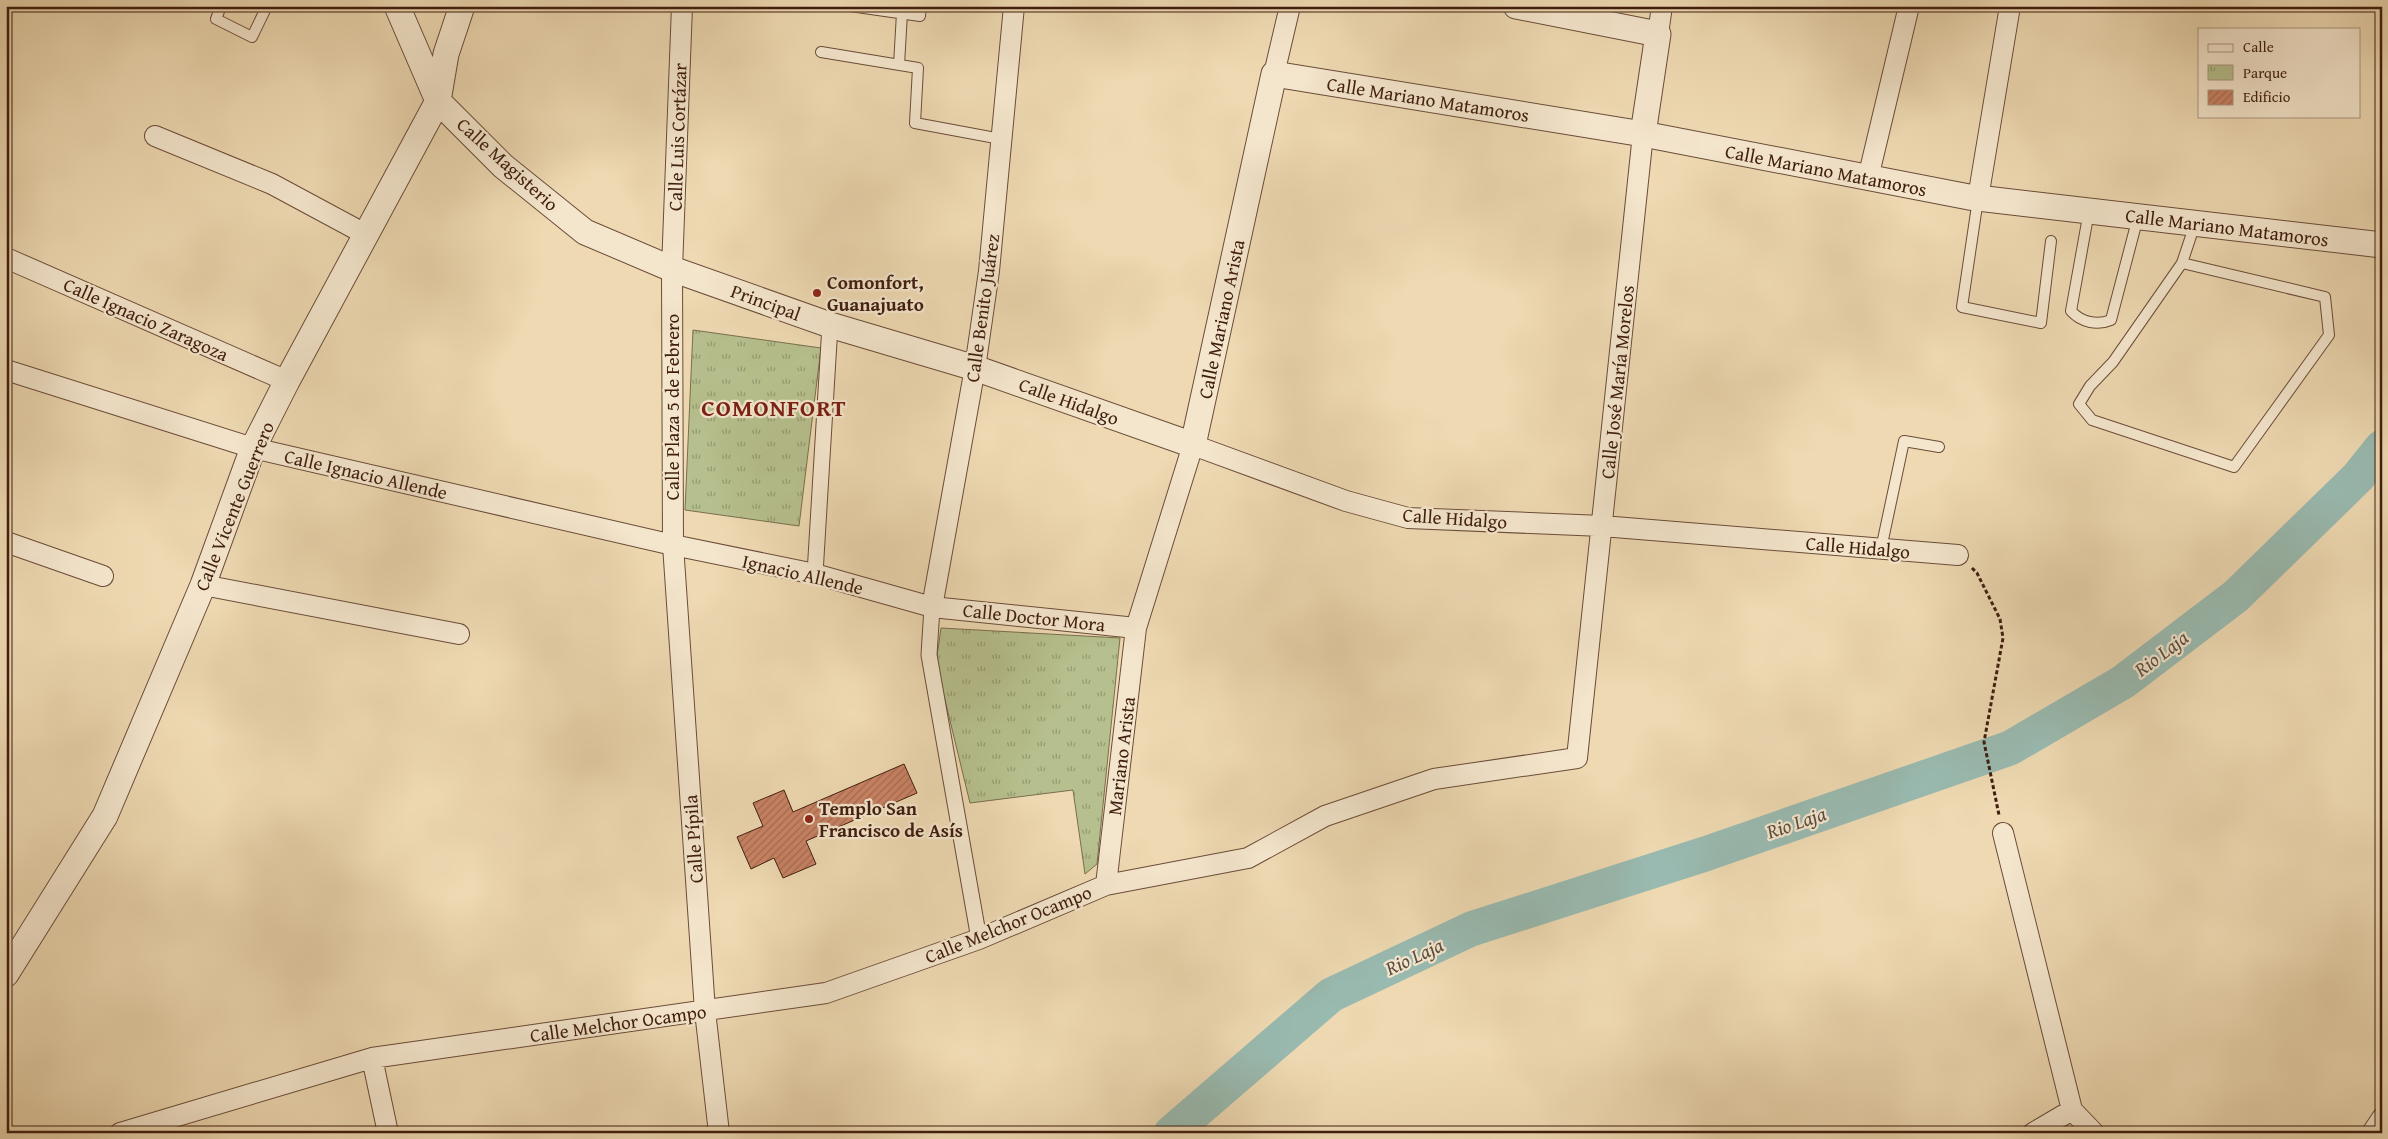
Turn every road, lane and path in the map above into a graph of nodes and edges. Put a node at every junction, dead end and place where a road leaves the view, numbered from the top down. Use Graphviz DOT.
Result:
graph roads {
  1 [pos="221,6"];
  2 [pos="267,6"];
  3 [pos="397,6"];
  4 [pos="462,6"];
  5 [pos="682,6"];
  6 [pos="850,6"];
  7 [pos="921,6"];
  8 [pos="1014,6"];
  9 [pos="1290,6"];
  10 [pos="1516,6"];
  11 [pos="1662,6"];
  12 [pos="1909,6"];
  13 [pos="2010,6"];
  14 [pos="902,13"];
  15 [pos="1658,34"];
  16 [pos="821,52"];
  17 [pos="899,65"];
  18 [pos="1274,74"];
  19 [pos="438,101"];
  20 [pos="1643,134"];
  21 [pos="155,136"];
  22 [pos="1002,139"];
  23 [pos="1868,178"];
  24 [pos="1978,198"];
  25 [pos="2088,211"];
  26 [pos="2138,217"];
  27 [pos="2196,223"];
  28 [pos="365,234"];
  29 [pos="2051,241"];
  30 [pos="2382,245"];
  31 [pos="6,258"];
  32 [pos="2182,263"];
  33 [pos="672,269"];
  34 [pos="830,325"];
  35 [pos="975,368"];
  36 [pos="6,370"];
  37 [pos="287,381"];
  38 [pos="1193,446"];
  39 [pos="1939,447"];
  40 [pos="253,448"];
  41 [pos="1602,526"];
  42 [pos="6,542"];
  43 [pos="672,545"];
  44 [pos="1881,549"];
  45 [pos="1958,555"];
  46 [pos="815,574"];
  47 [pos="104,576"];
  48 [pos="203,585"];
  49 [pos="932,607"];
  50 [pos="1136,628"];
  51 [pos="459,634"];
  52 [pos="1577,758"];
  53 [pos="2003,833"];
  54 [pos="1106,885"];
  55 [pos="979,939"];
  56 [pos="6,974"];
  57 [pos="705,1011"];
  58 [pos="372,1058"];
  59 [pos="2072,1110"];
  60 [pos="2382,1118"];
  61 [pos="120,1133"];
  62 [pos="388,1133"];
  63 [pos="719,1133"];
  64 [pos="2033,1133"];
  65 [pos="2094,1133"];
  66 [pos="2372,1133"];
  1 -- 2 [label="lane"];
  3 -- 19 [label="street, Calle Magisterio"];
  4 -- 19 [label="street, Calle Vicente Guerrero"];
  5 -- 33 [label="street, Calle Luis Cortázar"];
  6 -- 14 [label="lane"];
  7 -- 14 [label="lane"];
  8 -- 22 [label="street, Calle Benito Juárez"];
  9 -- 18 [label="street, Calle Mariano Arista"];
  10 -- 15 [label="street"];
  11 -- 15 [label="street, Calle José María Morelos"];
  12 -- 23 [label="street"];
  13 -- 24 [label="street"];
  14 -- 17 [label="lane"];
  15 -- 20 [label="street, Calle José María Morelos"];
  16 -- 17 [label="lane"];
  17 -- 22 [label="lane"];
  18 -- 20 [label="street, Calle Mariano Matamoros"];
  18 -- 38 [label="street, Calle Mariano Arista"];
  19 -- 28 [label="street, Calle Vicente Guerrero"];
  19 -- 33 [label="street, Calle Magisterio"];
  20 -- 23 [label="street, Calle Mariano Matamoros"];
  20 -- 41 [label="street, Calle José María Morelos"];
  21 -- 28 [label="street"];
  22 -- 35 [label="street, Calle Benito Juárez"];
  23 -- 24 [label="street, Calle Mariano Matamoros"];
  24 -- 25 [label="street, Calle Mariano Matamoros"];
  24 -- 29 [label="lane"];
  25 -- 26 [label="street, Calle Mariano Matamoros"];
  25 -- 26 [label="lane"];
  26 -- 27 [label="street, Calle Mariano Matamoros"];
  27 -- 30 [label="street, Calle Mariano Matamoros"];
  27 -- 32 [label="lane"];
  28 -- 37 [label="street, Calle Vicente Guerrero"];
  31 -- 37 [label="street, Calle Ignacio Zaragoza"];
  32 -- 32 [label="lane"];
  33 -- 34 [label="street, Principal"];
  33 -- 43 [label="street, Calle Plaza 5 de Febrero"];
  34 -- 35 [label="street, Principal"];
  34 -- 46 [label="street"];
  35 -- 38 [label="street, Calle Hidalgo"];
  35 -- 49 [label="street, Calle Benito Juárez"];
  36 -- 40 [label="street, Calle Ignacio Allende"];
  37 -- 40 [label="street, Calle Vicente Guerrero"];
  38 -- 41 [label="street, Calle Hidalgo"];
  38 -- 50 [label="street, Calle Mariano Arista"];
  39 -- 44 [label="lane"];
  40 -- 43 [label="street, Calle Ignacio Allende"];
  40 -- 48 [label="street, Calle Vicente Guerrero"];
  41 -- 44 [label="street, Calle Hidalgo"];
  41 -- 52 [label="street, Calle José María Morelos"];
  42 -- 47 [label="street"];
  43 -- 46 [label="street, Ignacio Allende"];
  43 -- 57 [label="street, Calle Pípila"];
  44 -- 45 [label="street, Calle Hidalgo"];
  45 -- 53 [label="path"];
  46 -- 49 [label="street, Ignacio Allende"];
  48 -- 51 [label="street"];
  48 -- 56 [label="street, Calle Vicente Guerrero"];
  49 -- 50 [label="street, Calle Doctor Mora"];
  49 -- 55 [label="street"];
  50 -- 54 [label="street, Mariano Arista"];
  52 -- 54 [label="street, Calle Melchor Ocampo"];
  53 -- 59 [label="street"];
  54 -- 55 [label="street, Calle Melchor Ocampo"];
  55 -- 57 [label="street, Calle Melchor Ocampo"];
  57 -- 58 [label="street, Calle Melchor Ocampo"];
  57 -- 63 [label="street, Calle Pípila"];
  58 -- 61 [label="street, Calle Melchor Ocampo"];
  58 -- 62 [label="street"];
  59 -- 64 [label="street"];
  59 -- 65 [label="street"];
  60 -- 66 [label="street"];
}
